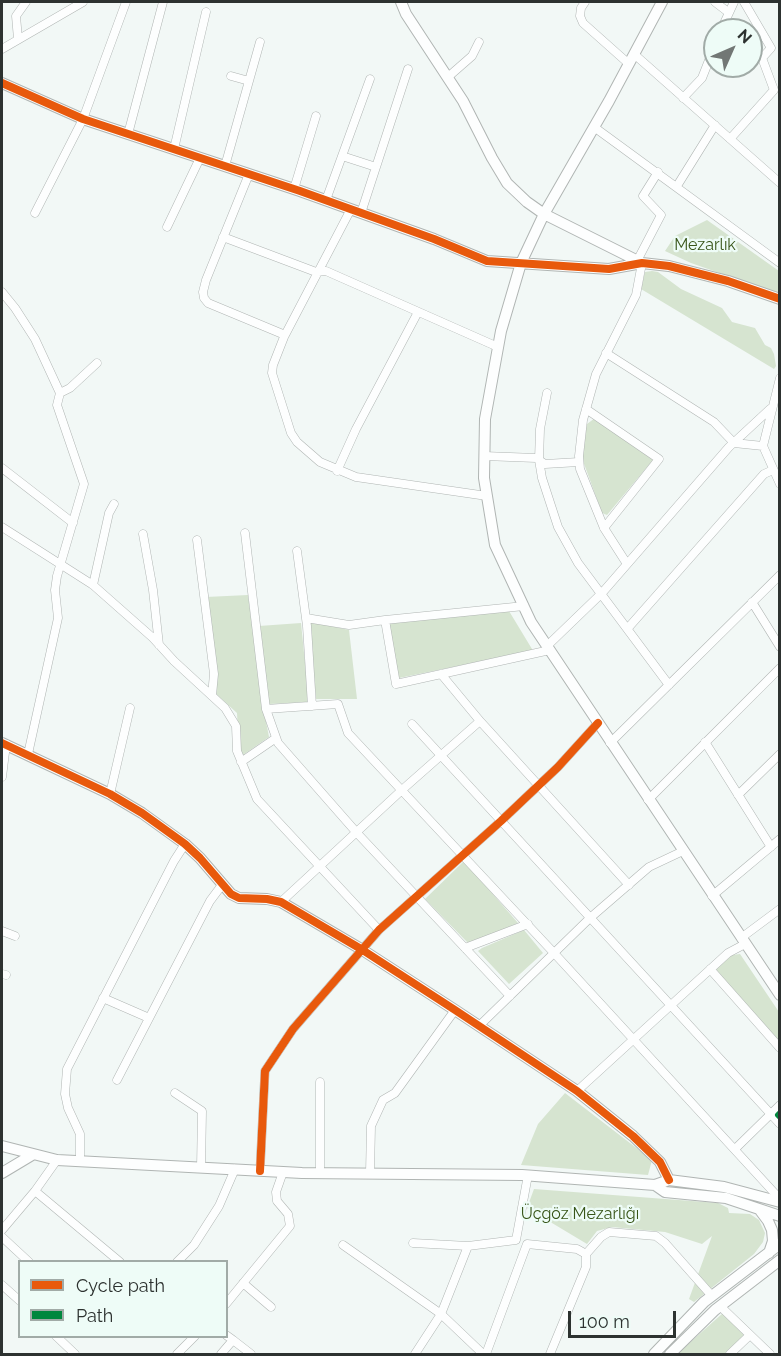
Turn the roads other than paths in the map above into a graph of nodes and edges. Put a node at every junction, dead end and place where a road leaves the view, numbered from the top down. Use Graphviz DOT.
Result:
graph roads {
  1 [pos="26,2"];
  2 [pos="83,2"];
  3 [pos="126,2"];
  4 [pos="163,2"];
  5 [pos="401,2"];
  6 [pos="585,2"];
  7 [pos="662,2"];
  8 [pos="715,2"];
  9 [pos="734,2"];
  10 [pos="744,2"];
  11 [pos="206,12"];
  12 [pos="728,12"];
  13 [pos="726,18"];
  14 [pos="18,39"];
  15 [pos="260,42"];
  16 [pos="479,42"];
  17 [pos="2,49"];
  18 [pos="631,59"];
  19 [pos="408,69"];
  20 [pos="703,75"];
  21 [pos="231,76"];
  22 [pos="448,77"];
  23 [pos="370,79"];
  24 [pos="249,81"];
  25 [pos="2,83"];
  26 [pos="774,90"];
  27 [pos="683,98"];
  28 [pos="780,99"];
  29 [pos="316,116"];
  30 [pos="83,119"];
  31 [pos="714,125"];
  32 [pos="594,127"];
  33 [pos="128,134"];
  34 [pos="730,139"];
  35 [pos="174,149"];
  36 [pos="342,156"];
  37 [pos="200,158"];
  38 [pos="225,166"];
  39 [pos="376,167"];
  40 [pos="658,172"];
  41 [pos="249,174"];
  42 [pos="780,183"];
  43 [pos="677,186"];
  44 [pos="294,189"];
  45 [pos="326,200"];
  46 [pos="356,211"];
  47 [pos="34,213"];
  48 [pos="544,214"];
  49 [pos="167,227"];
  50 [pos="223,237"];
  51 [pos="639,262"];
  52 [pos="521,263"];
  53 [pos="780,263"];
  54 [pos="316,272"];
  55 [pos="2,292"];
  56 [pos="780,299"];
  57 [pos="418,312"];
  58 [pos="285,335"];
  59 [pos="498,347"];
  60 [pos="606,354"];
  61 [pos="98,363"];
  62 [pos="780,378"];
  63 [pos="60,393"];
  64 [pos="547,393"];
  65 [pos="770,409"];
  66 [pos="586,410"];
  67 [pos="734,443"];
  68 [pos="763,446"];
  69 [pos="484,456"];
  70 [pos="540,460"];
  71 [pos="579,462"];
  72 [pos="2,468"];
  73 [pos="772,470"];
  74 [pos="337,471"];
  75 [pos="780,484"];
  76 [pos="487,496"];
  77 [pos="114,504"];
  78 [pos="73,523"];
  79 [pos="2,527"];
  80 [pos="604,528"];
  81 [pos="245,533"];
  82 [pos="143,534"];
  83 [pos="196,540"];
  84 [pos="297,552"];
  85 [pos="62,564"];
  86 [pos="627,564"];
  87 [pos="780,575"];
  88 [pos="93,585"];
  89 [pos="602,593"];
  90 [pos="752,602"];
  91 [pos="524,606"];
  92 [pos="306,618"];
  93 [pos="386,620"];
  94 [pos="628,628"];
  95 [pos="159,645"];
  96 [pos="780,647"];
  97 [pos="548,648"];
  98 [pos="780,668"];
  99 [pos="441,674"];
  100 [pos="669,685"];
  101 [pos="213,695"];
  102 [pos="312,706"];
  103 [pos="130,708"];
  104 [pos="266,709"];
  105 [pos="480,722"];
  106 [pos="598,723"];
  107 [pos="412,724"];
  108 [pos="276,738"];
  109 [pos="705,742"];
  110 [pos="4,743"];
  111 [pos="610,743"];
  112 [pos="28,754"];
  113 [pos="780,754"];
  114 [pos="441,755"];
  115 [pos="241,762"];
  116 [pos="2,777"];
  117 [pos="539,786"];
  118 [pos="403,789"];
  119 [pos="110,794"];
  120 [pos="738,795"];
  121 [pos="648,800"];
  122 [pos="501,821"];
  123 [pos="357,833"];
  124 [pos="185,844"];
  125 [pos="776,845"];
  126 [pos="682,851"];
  127 [pos="463,854"];
  128 [pos="320,866"];
  129 [pos="222,885"];
  130 [pos="629,885"];
  131 [pos="712,896"];
  132 [pos="417,897"];
  133 [pos="281,902"];
  134 [pos="780,909"];
  135 [pos="590,918"];
  136 [pos="528,924"];
  137 [pos="379,930"];
  138 [pos="2,932"];
  139 [pos="15,936"];
  140 [pos="743,941"];
  141 [pos="465,948"];
  142 [pos="361,949"];
  143 [pos="554,953"];
  144 [pos="710,969"];
  145 [pos="780,995"];
  146 [pos="510,996"];
  147 [pos="103,998"];
  148 [pos="671,1005"];
  149 [pos="455,1010"];
  150 [pos="149,1018"];
  151 [pos="479,1026"];
  152 [pos="633,1040"];
  153 [pos="780,1048"];
  154 [pos="117,1080"];
  155 [pos="320,1082"];
  156 [pos="577,1091"];
  157 [pos="175,1093"];
  158 [pos="780,1105"];
  159 [pos="777,1114"];
  160 [pos="780,1124"];
  161 [pos="2,1146"];
  162 [pos="735,1149"];
  163 [pos="32,1155"];
  164 [pos="57,1160"];
  165 [pos="80,1161"];
  166 [pos="201,1168"];
  167 [pos="236,1169"];
  168 [pos="260,1171"];
  169 [pos="283,1172"];
  170 [pos="2,1173"];
  171 [pos="320,1173"];
  172 [pos="370,1173"];
  173 [pos="528,1175"];
  174 [pos="669,1180"];
  175 [pos="655,1185"];
  176 [pos="35,1191"];
  177 [pos="780,1200"];
  178 [pos="758,1209"];
  179 [pos="780,1216"];
  180 [pos="2,1230"];
  181 [pos="2,1237"];
  182 [pos="516,1240"];
  183 [pos="413,1243"];
  184 [pos="527,1244"];
  185 [pos="780,1244"];
  186 [pos="343,1245"];
  187 [pos="468,1246"];
  188 [pos="769,1253"];
  189 [pos="586,1254"];
  190 [pos="27,1260"];
  191 [pos="118,1260"];
  192 [pos="179,1260"];
  193 [pos="780,1260"];
  194 [pos="243,1283"];
  195 [pos="2,1285"];
  196 [pos="712,1296"];
  197 [pos="18,1299"];
  198 [pos="228,1302"];
  199 [pos="720,1306"];
  200 [pos="272,1307"];
  201 [pos="441,1314"];
  202 [pos="750,1335"];
  203 [pos="230,1337"];
  204 [pos="58,1338"];
  205 [pos="193,1338"];
  206 [pos="75,1354"];
  207 [pos="177,1354"];
  208 [pos="221,1354"];
  209 [pos="251,1354"];
  210 [pos="416,1354"];
  211 [pos="485,1354"];
  212 [pos="550,1354"];
  213 [pos="654,1354"];
  214 [pos="670,1354"];
  215 [pos="730,1354"];
  216 [pos="770,1354"];
  1 -- 14 [label="street"];
  2 -- 14 [label="street"];
  3 -- 30 [label="street"];
  4 -- 33 [label="street"];
  5 -- 22 [label="main road"];
  6 -- 18 [label="street"];
  7 -- 18 [label="main road"];
  8 -- 12 [label="street"];
  9 -- 12 [label="street"];
  10 -- 26 [label="street"];
  11 -- 35 [label="street"];
  12 -- 13 [label="street"];
  14 -- 17 [label="street"];
  15 -- 24 [label="street"];
  16 -- 22 [label="street"];
  18 -- 27 [label="street"];
  18 -- 32 [label="main road"];
  19 -- 39 [label="street"];
  20 -- 27 [label="street"];
  21 -- 24 [label="street"];
  22 -- 48 [label="main road"];
  23 -- 36 [label="street"];
  24 -- 38 [label="street"];
  25 -- 30 [label="main road"];
  26 -- 28 [label="street"];
  26 -- 34 [label="street"];
  27 -- 31 [label="street"];
  29 -- 44 [label="street"];
  30 -- 33 [label="main road"];
  30 -- 47 [label="street"];
  31 -- 34 [label="street"];
  31 -- 43 [label="street"];
  32 -- 40 [label="street"];
  32 -- 48 [label="main road"];
  33 -- 35 [label="main road"];
  34 -- 42 [label="street"];
  35 -- 37 [label="main road"];
  36 -- 39 [label="street"];
  36 -- 45 [label="street"];
  37 -- 38 [label="main road"];
  37 -- 49 [label="street"];
  38 -- 41 [label="main road"];
  39 -- 46 [label="street"];
  40 -- 43 [label="street"];
  40 -- 51 [label="street"];
  41 -- 44 [label="main road"];
  41 -- 50 [label="street"];
  43 -- 53 [label="street"];
  44 -- 45 [label="main road"];
  45 -- 46 [label="main road"];
  46 -- 52 [label="main road"];
  46 -- 54 [label="street"];
  48 -- 51 [label="main road"];
  48 -- 52 [label="main road"];
  50 -- 54 [label="street"];
  50 -- 58 [label="street"];
  51 -- 52 [label="main road"];
  51 -- 56 [label="main road"];
  51 -- 60 [label="street"];
  52 -- 59 [label="main road"];
  54 -- 57 [label="street"];
  54 -- 58 [label="street"];
  55 -- 63 [label="street"];
  57 -- 59 [label="street"];
  57 -- 74 [label="street"];
  58 -- 74 [label="street"];
  59 -- 69 [label="main road"];
  60 -- 66 [label="street"];
  60 -- 67 [label="street"];
  61 -- 63 [label="street"];
  62 -- 65 [label="street"];
  63 -- 78 [label="street"];
  64 -- 70 [label="street"];
  65 -- 67 [label="street"];
  65 -- 68 [label="street"];
  66 -- 71 [label="street"];
  66 -- 80 [label="street"];
  67 -- 68 [label="street"];
  67 -- 86 [label="street"];
  68 -- 73 [label="street"];
  69 -- 70 [label="street"];
  69 -- 76 [label="main road"];
  70 -- 71 [label="street"];
  70 -- 89 [label="street"];
  71 -- 80 [label="street"];
  72 -- 78 [label="street"];
  73 -- 75 [label="street"];
  73 -- 94 [label="street"];
  74 -- 76 [label="street"];
  76 -- 91 [label="main road"];
  77 -- 88 [label="street"];
  78 -- 85 [label="street"];
  79 -- 85 [label="street"];
  80 -- 86 [label="street"];
  81 -- 104 [label="street"];
  82 -- 95 [label="street"];
  83 -- 101 [label="street"];
  84 -- 92 [label="street"];
  85 -- 88 [label="street"];
  85 -- 112 [label="street"];
  86 -- 89 [label="street"];
  87 -- 90 [label="street"];
  88 -- 95 [label="street"];
  89 -- 94 [label="street"];
  89 -- 97 [label="street"];
  90 -- 96 [label="street"];
  90 -- 100 [label="street"];
  91 -- 93 [label="street"];
  91 -- 97 [label="main road"];
  92 -- 93 [label="street"];
  92 -- 102 [label="street"];
  93 -- 99 [label="street"];
  94 -- 100 [label="street"];
  95 -- 101 [label="street"];
  97 -- 99 [label="street"];
  97 -- 106 [label="main road"];
  98 -- 109 [label="street"];
  99 -- 105 [label="street"];
  100 -- 111 [label="street"];
  101 -- 115 [label="street"];
  102 -- 104 [label="street"];
  102 -- 118 [label="street"];
  103 -- 119 [label="street"];
  104 -- 108 [label="street"];
  105 -- 114 [label="street"];
  105 -- 117 [label="street"];
  106 -- 111 [label="main road"];
  106 -- 117 [label="street"];
  107 -- 114 [label="street"];
  108 -- 115 [label="street"];
  108 -- 123 [label="street"];
  109 -- 120 [label="street"];
  109 -- 121 [label="street"];
  110 -- 112 [label="main road"];
  110 -- 116 [label="street"];
  111 -- 121 [label="main road"];
  112 -- 119 [label="main road"];
  113 -- 120 [label="street"];
  114 -- 118 [label="street"];
  114 -- 122 [label="street"];
  115 -- 128 [label="street"];
  117 -- 122 [label="street"];
  117 -- 130 [label="street"];
  118 -- 123 [label="street"];
  118 -- 127 [label="street"];
  119 -- 124 [label="main road"];
  120 -- 125 [label="street"];
  121 -- 126 [label="main road"];
  122 -- 127 [label="street"];
  122 -- 135 [label="street"];
  123 -- 128 [label="street"];
  123 -- 132 [label="street"];
  124 -- 129 [label="main road"];
  124 -- 147 [label="street"];
  125 -- 131 [label="street"];
  126 -- 130 [label="street"];
  126 -- 131 [label="main road"];
  127 -- 132 [label="street"];
  127 -- 136 [label="street"];
  128 -- 133 [label="street"];
  128 -- 137 [label="street"];
  129 -- 133 [label="main road"];
  129 -- 150 [label="street"];
  130 -- 135 [label="street"];
  131 -- 140 [label="main road"];
  132 -- 137 [label="street"];
  132 -- 141 [label="street"];
  133 -- 142 [label="main road"];
  134 -- 140 [label="street"];
  135 -- 143 [label="street"];
  135 -- 148 [label="street"];
  136 -- 141 [label="street"];
  136 -- 143 [label="street"];
  137 -- 142 [label="street"];
  138 -- 139 [label="street"];
  140 -- 144 [label="street"];
  140 -- 145 [label="main road"];
  141 -- 146 [label="street"];
  142 -- 149 [label="main road"];
  142 -- 168 [label="street"];
  143 -- 146 [label="street"];
  143 -- 152 [label="street"];
  144 -- 148 [label="street"];
  144 -- 153 [label="street"];
  146 -- 151 [label="street"];
  147 -- 150 [label="street"];
  147 -- 165 [label="street"];
  148 -- 152 [label="street"];
  148 -- 159 [label="street"];
  149 -- 151 [label="main road"];
  149 -- 172 [label="street"];
  150 -- 154 [label="street"];
  151 -- 156 [label="main road"];
  152 -- 156 [label="street"];
  152 -- 162 [label="street"];
  155 -- 171 [label="street"];
  156 -- 174 [label="main road"];
  157 -- 166 [label="street"];
  158 -- 159 [label="street"];
  159 -- 160 [label="street"];
  159 -- 162 [label="street"];
  161 -- 163 [label="main road"];
  162 -- 177 [label="street"];
  163 -- 164 [label="main road"];
  163 -- 170 [label="main road"];
  164 -- 165 [label="main road"];
  164 -- 176 [label="street"];
  165 -- 166 [label="main road"];
  166 -- 167 [label="main road"];
  167 -- 168 [label="main road"];
  167 -- 192 [label="street"];
  168 -- 169 [label="main road"];
  169 -- 171 [label="main road"];
  169 -- 194 [label="street"];
  171 -- 172 [label="main road"];
  172 -- 173 [label="main road"];
  173 -- 175 [label="main road"];
  173 -- 182 [label="street"];
  174 -- 175 [label="main road"];
  174 -- 177 [label="main road"];
  175 -- 178 [label="main road"];
  176 -- 180 [label="street"];
  176 -- 191 [label="street"];
  178 -- 179 [label="main road"];
  178 -- 188 [label="main road"];
  181 -- 190 [label="street"];
  182 -- 184 [label="street"];
  182 -- 187 [label="street"];
  183 -- 187 [label="street"];
  184 -- 189 [label="street"];
  184 -- 211 [label="street"];
  185 -- 188 [label="main road"];
  186 -- 201 [label="street"];
  187 -- 201 [label="street"];
  188 -- 196 [label="main road"];
  189 -- 196 [label="street"];
  189 -- 212 [label="street"];
  193 -- 199 [label="main road"];
  194 -- 198 [label="street"];
  194 -- 200 [label="street"];
  195 -- 197 [label="street"];
  196 -- 213 [label="main road"];
  199 -- 202 [label="street"];
  199 -- 214 [label="main road"];
  201 -- 210 [label="street"];
  201 -- 211 [label="street"];
  202 -- 215 [label="street"];
  202 -- 216 [label="street"];
  203 -- 208 [label="street"];
  203 -- 209 [label="street"];
  204 -- 206 [label="street"];
  205 -- 207 [label="street"];
}
